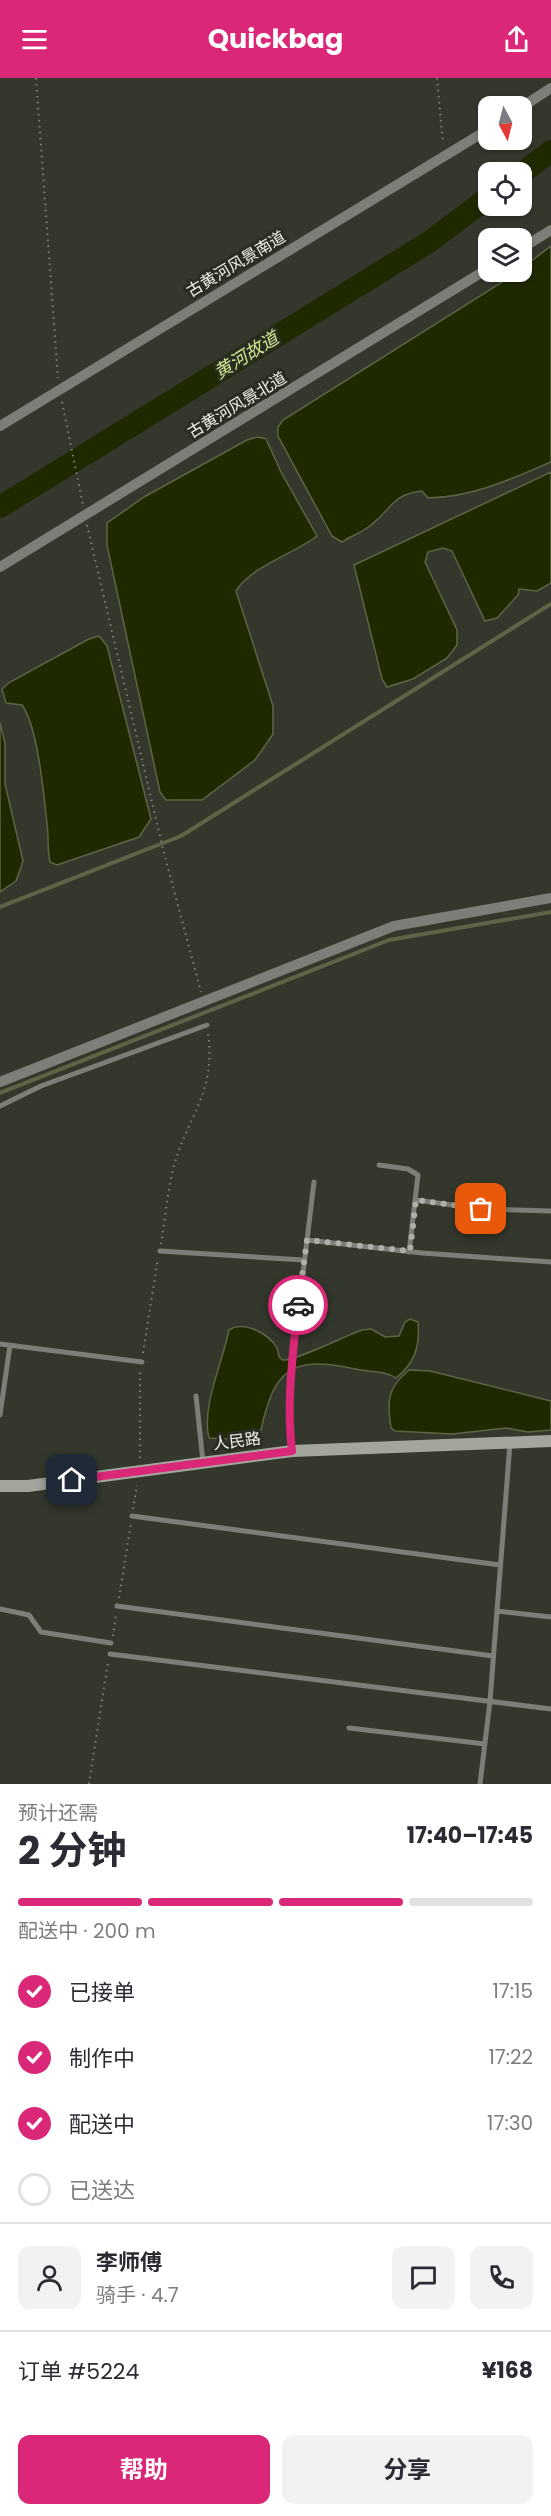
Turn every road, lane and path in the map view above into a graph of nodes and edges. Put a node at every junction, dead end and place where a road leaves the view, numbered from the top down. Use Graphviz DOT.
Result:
graph roads {
  1 [pos="36,78"];
  2 [pos="437,78"];
  3 [pos="551,88"];
  4 [pos="532,100"];
  5 [pos="478,136"];
  6 [pos="444,157"];
  7 [pos="551,230"];
  8 [pos="532,242"];
  9 [pos="478,275"];
  10 [pos="59,389"];
  11 [pos="0,426"];
  12 [pos="84,511"];
  13 [pos="0,567"];
  14 [pos="551,898"];
  15 [pos="203,1001"];
  16 [pos="207,1025"];
  17 [pos="0,1082"];
  18 [pos="0,1106"];
  19 [pos="379,1165"];
  20 [pos="314,1182"];
  21 [pos="416,1200"];
  22 [pos="551,1211"];
  23 [pos="307,1240"];
  24 [pos="160,1251"];
  25 [pos="410,1251"];
  26 [pos="303,1260"];
  27 [pos="551,1262"];
  28 [pos="0,1344"];
  29 [pos="10,1345"];
  30 [pos="142,1362"];
  31 [pos="196,1396"];
  32 [pos="0,1415"];
  33 [pos="551,1441"];
  34 [pos="510,1443"];
  35 [pos="292,1451"];
  36 [pos="203,1462"];
  37 [pos="140,1470"];
  38 [pos="0,1486"];
  39 [pos="132,1516"];
  40 [pos="500,1565"];
  41 [pos="117,1606"];
  42 [pos="0,1609"];
  43 [pos="497,1611"];
  44 [pos="551,1617"];
  45 [pos="111,1643"];
  46 [pos="110,1654"];
  47 [pos="493,1656"];
  48 [pos="490,1701"];
  49 [pos="551,1709"];
  50 [pos="349,1728"];
  51 [pos="485,1744"];
  52 [pos="89,1784"];
  53 [pos="480,1784"];
  1 -- 10 [label="path"];
  2 -- 6 [label="path"];
  3 -- 4 [label="street"];
  5 -- 6 [label="street, 古黄河风景南道"];
  6 -- 10 [label="street, 古黄河风景南道"];
  7 -- 8 [label="street"];
  9 -- 12 [label="street, 古黄河风景北道"];
  10 -- 11 [label="street, 古黄河风景南道"];
  10 -- 12 [label="path"];
  12 -- 13 [label="street, 古黄河风景北道"];
  12 -- 15 [label="path"];
  14 -- 15 [label="street"];
  15 -- 17 [label="street"];
  16 -- 18 [label="lane"];
  16 -- 24 [label="path"];
  19 -- 21 [label="lane"];
  20 -- 23 [label="lane"];
  21 -- 22 [label="lane"];
  21 -- 25 [label="lane"];
  23 -- 25 [label="lane"];
  23 -- 26 [label="lane"];
  24 -- 26 [label="lane"];
  24 -- 30 [label="path"];
  25 -- 27 [label="lane"];
  26 -- 35 [label="lane"];
  28 -- 29 [label="lane"];
  29 -- 30 [label="lane"];
  29 -- 32 [label="lane"];
  30 -- 37 [label="path"];
  31 -- 36 [label="lane"];
  33 -- 34 [label="street, 人民路"];
  34 -- 35 [label="street, 人民路"];
  34 -- 40 [label="lane"];
  35 -- 36 [label="street, 人民路"];
  36 -- 37 [label="street, 人民路"];
  37 -- 38 [label="street, 人民路"];
  37 -- 39 [label="path"];
  39 -- 40 [label="lane"];
  39 -- 41 [label="path"];
  40 -- 43 [label="lane"];
  41 -- 45 [label="path"];
  41 -- 47 [label="lane"];
  42 -- 45 [label="lane"];
  43 -- 44 [label="lane"];
  43 -- 47 [label="lane"];
  46 -- 48 [label="lane"];
  46 -- 52 [label="path"];
  47 -- 48 [label="lane"];
  48 -- 49 [label="lane"];
  48 -- 51 [label="lane"];
  50 -- 51 [label="lane"];
  51 -- 53 [label="lane"];
}
